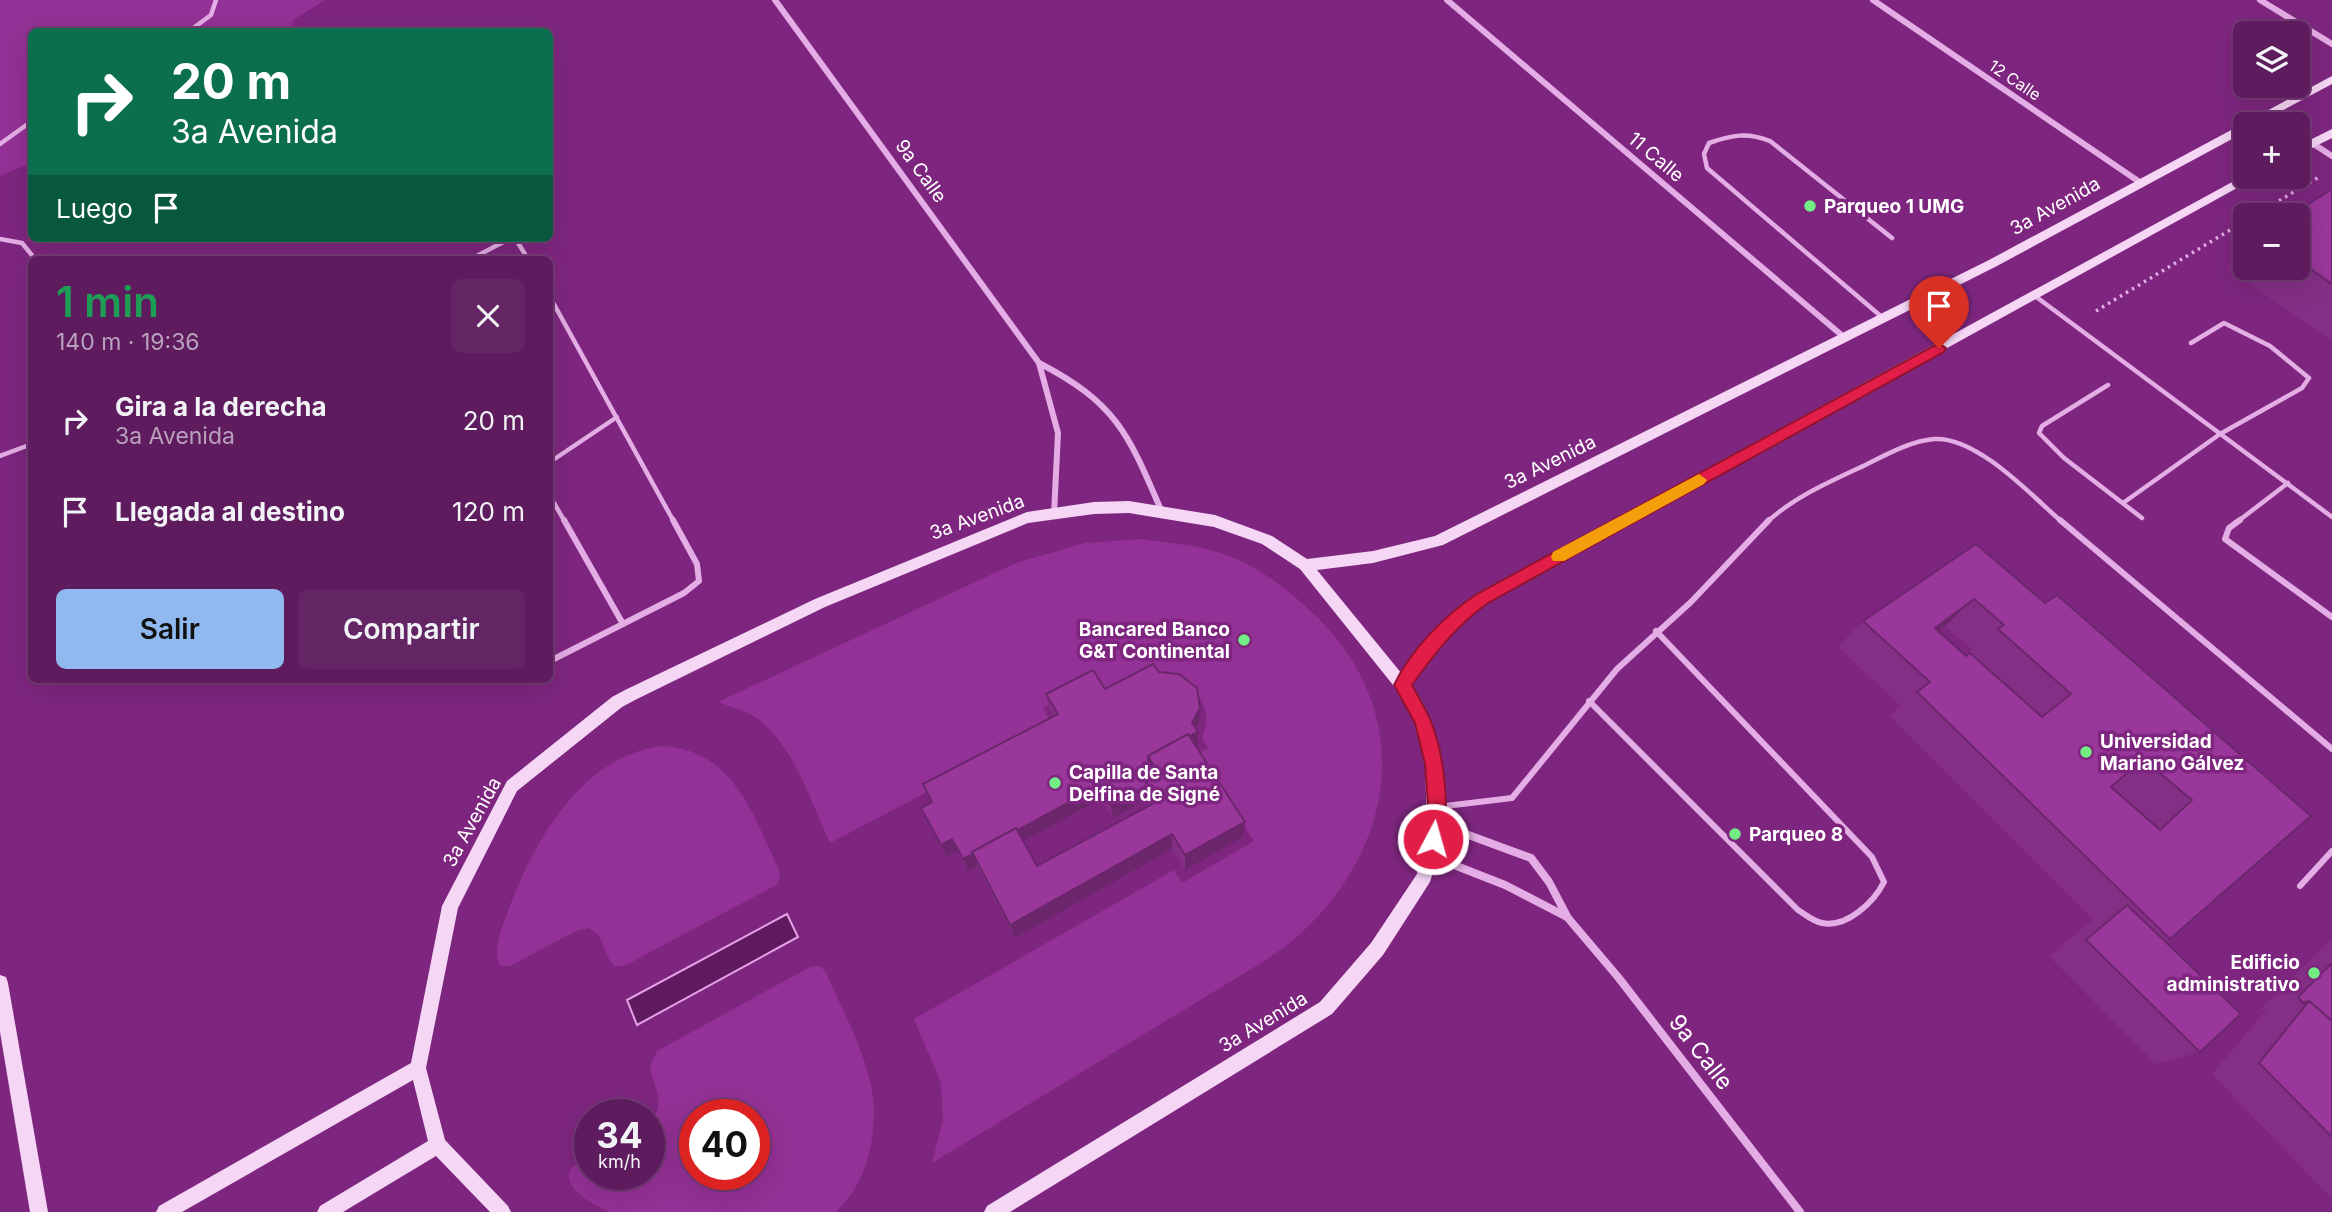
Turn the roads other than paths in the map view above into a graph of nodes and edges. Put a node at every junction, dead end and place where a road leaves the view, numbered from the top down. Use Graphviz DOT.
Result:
graph roads {
  1 [pos="216,0"];
  2 [pos="775,0"];
  3 [pos="1447,0"];
  4 [pos="1873,0"];
  5 [pos="2260,0"];
  6 [pos="193,28"];
  7 [pos="2332,44"];
  8 [pos="2332,80"];
  9 [pos="2272,112"];
  10 [pos="28,124"];
  11 [pos="2233,133"];
  12 [pos="2332,133"];
  13 [pos="2312,143"];
  14 [pos="0,144"];
  15 [pos="2332,156"];
  16 [pos="2141,183"];
  17 [pos="2233,187"];
  18 [pos="1892,238"];
  19 [pos="0,239"];
  20 [pos="505,242"];
  21 [pos="33,256"];
  22 [pos="477,256"];
  23 [pos="2035,296"];
  24 [pos="553,302"];
  25 [pos="1883,318"];
  26 [pos="1845,338"];
  27 [pos="2191,343"];
  28 [pos="1039,362"];
  29 [pos="2108,385"];
  30 [pos="617,417"];
  31 [pos="2220,434"];
  32 [pos="28,446"];
  33 [pos="0,456"];
  34 [pos="553,460"];
  35 [pos="2288,484"];
  36 [pos="553,501"];
  37 [pos="2123,503"];
  38 [pos="1161,510"];
  39 [pos="1054,514"];
  40 [pos="2332,517"];
  41 [pos="2142,518"];
  42 [pos="1305,565"];
  43 [pos="2332,617"];
  44 [pos="623,624"];
  45 [pos="1657,631"];
  46 [pos="553,659"];
  47 [pos="1402,685"];
  48 [pos="1589,701"];
  49 [pos="2332,748"];
  50 [pos="1436,815"];
  51 [pos="2332,851"];
  52 [pos="1430,856"];
  53 [pos="2300,886"];
  54 [pos="1568,918"];
  55 [pos="0,983"];
  56 [pos="418,1068"];
  57 [pos="438,1145"];
  58 [pos="39,1212"];
  59 [pos="165,1212"];
  60 [pos="326,1212"];
  61 [pos="502,1212"];
  62 [pos="993,1212"];
  63 [pos="1800,1212"];
  1 -- 6 [label="lane"];
  2 -- 28 [label="street, 9a Calle"];
  3 -- 26 [label="street, 11 Calle"];
  4 -- 16 [label="street, 12 Calle"];
  5 -- 7 [label="street"];
  8 -- 9 [label="street, 3a Avenida"];
  10 -- 14 [label="lane"];
  11 -- 16 [label="street, 3a Avenida"];
  12 -- 13 [label="street"];
  13 -- 15 [label="street"];
  16 -- 25 [label="street, 3a Avenida"];
  17 -- 23 [label="street"];
  18 -- 25 [label="lane"];
  19 -- 21 [label="lane"];
  20 -- 22 [label="lane"];
  23 -- 31 [label="lane"];
  23 -- 47 [label="street"];
  24 -- 30 [label="lane"];
  25 -- 26 [label="street, 3a Avenida"];
  26 -- 42 [label="street, 3a Avenida"];
  27 -- 31 [label="lane"];
  28 -- 38 [label="street, 9a Calle"];
  28 -- 39 [label="street, 9a Calle"];
  29 -- 37 [label="lane"];
  30 -- 34 [label="lane"];
  30 -- 44 [label="lane"];
  31 -- 35 [label="lane"];
  31 -- 37 [label="lane"];
  32 -- 33 [label="lane"];
  35 -- 40 [label="lane"];
  35 -- 43 [label="lane"];
  36 -- 44 [label="lane"];
  37 -- 41 [label="lane"];
  38 -- 39 [label="street, 3a Avenida"];
  38 -- 42 [label="street, 3a Avenida"];
  39 -- 56 [label="street, 3a Avenida"];
  42 -- 47 [label="street, 3a Avenida"];
  44 -- 46 [label="lane"];
  45 -- 48 [label="lane"];
  45 -- 48 [label="lane"];
  45 -- 49 [label="lane"];
  47 -- 50 [label="street, 3a Avenida"];
  48 -- 50 [label="lane"];
  50 -- 52 [label="street, 3a Avenida"];
  50 -- 54 [label="street, 9a Calle"];
  51 -- 53 [label="lane"];
  52 -- 54 [label="street, 9a Calle"];
  52 -- 62 [label="street, 3a Avenida"];
  54 -- 63 [label="street, 9a Calle"];
  55 -- 58 [label="street"];
  56 -- 57 [label="street"];
  56 -- 59 [label="street"];
  57 -- 60 [label="street"];
  57 -- 61 [label="street"];
}
